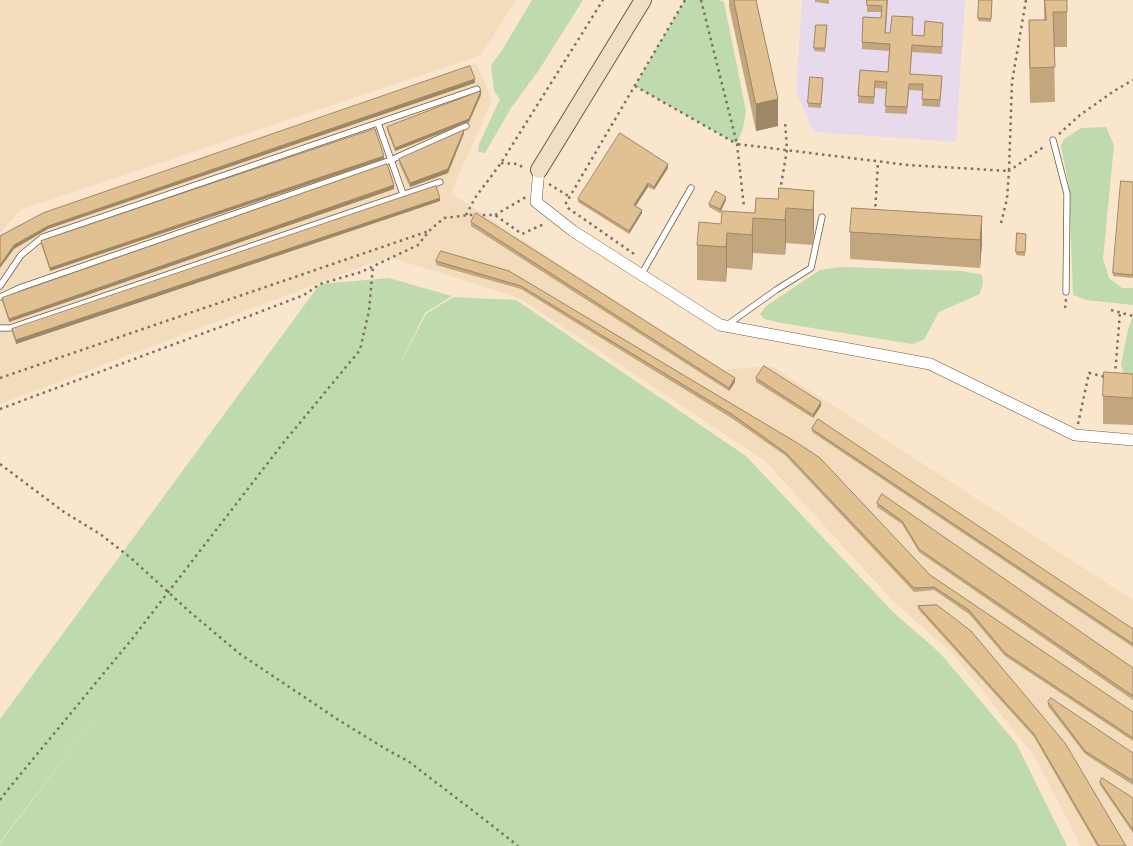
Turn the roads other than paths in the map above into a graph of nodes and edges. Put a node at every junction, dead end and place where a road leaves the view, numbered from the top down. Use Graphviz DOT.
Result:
graph roads {
  1 [pos="643,0"];
  2 [pos="477,89"];
  3 [pos="378,123"];
  4 [pos="466,126"];
  5 [pos="1053,140"];
  6 [pos="391,160"];
  7 [pos="539,170"];
  8 [pos="440,182"];
  9 [pos="691,188"];
  10 [pos="403,194"];
  11 [pos="822,217"];
  12 [pos="640,275"];
  13 [pos="0,286"];
  14 [pos="1066,292"];
  15 [pos="0,297"];
  16 [pos="725,326"];
  17 [pos="0,328"];
  18 [pos="1133,440"];
  1 -- 7 [label="street"];
  2 -- 3 [label="lane"];
  3 -- 6 [label="lane"];
  3 -- 13 [label="lane"];
  4 -- 6 [label="lane"];
  5 -- 14 [label="lane"];
  6 -- 10 [label="lane"];
  6 -- 15 [label="lane"];
  7 -- 12 [label="street"];
  8 -- 10 [label="lane"];
  9 -- 12 [label="lane"];
  10 -- 17 [label="lane"];
  11 -- 16 [label="lane"];
  12 -- 16 [label="street"];
  16 -- 18 [label="street"];
}
